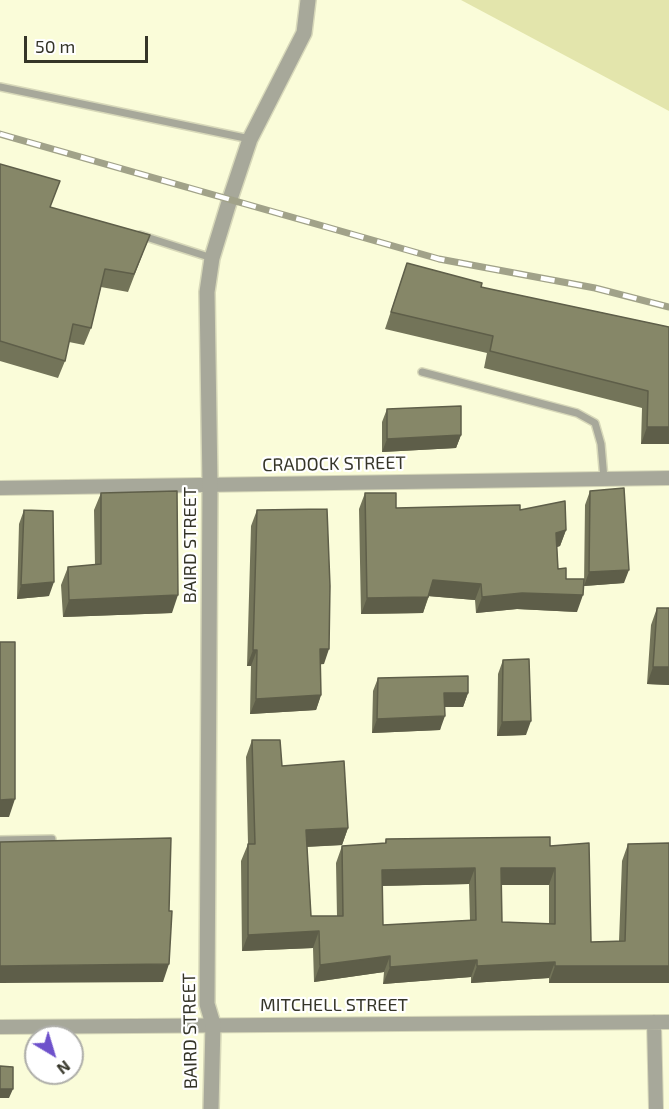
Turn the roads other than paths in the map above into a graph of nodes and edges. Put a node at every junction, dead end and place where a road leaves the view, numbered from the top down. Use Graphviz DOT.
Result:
graph roads {
  1 [pos="308,0"];
  2 [pos="0,87"];
  3 [pos="250,140"];
  4 [pos="133,232"];
  5 [pos="212,258"];
  6 [pos="422,372"];
  7 [pos="669,478"];
  8 [pos="604,479"];
  9 [pos="210,484"];
  10 [pos="0,488"];
  11 [pos="52,839"];
  12 [pos="0,840"];
  13 [pos="654,1022"];
  14 [pos="669,1022"];
  15 [pos="213,1024"];
  16 [pos="0,1027"];
  17 [pos="211,1109"];
  18 [pos="656,1109"];
  1 -- 3 [label="street, BAIRD STREET"];
  2 -- 3 [label="lane"];
  3 -- 5 [label="street, BAIRD STREET"];
  4 -- 5 [label="lane"];
  5 -- 9 [label="street, BAIRD STREET"];
  6 -- 8 [label="lane"];
  7 -- 8 [label="street, CRADOCK STREET"];
  8 -- 9 [label="street, CRADOCK STREET"];
  9 -- 10 [label="street, CRADOCK STREET"];
  9 -- 15 [label="street, BAIRD STREET"];
  11 -- 12 [label="lane"];
  13 -- 14 [label="street, MITCHELL STREET"];
  13 -- 15 [label="street, MITCHELL STREET"];
  13 -- 18 [label="street"];
  15 -- 16 [label="street, MITCHELL STREET"];
  15 -- 17 [label="street, BAIRD STREET"];
}
